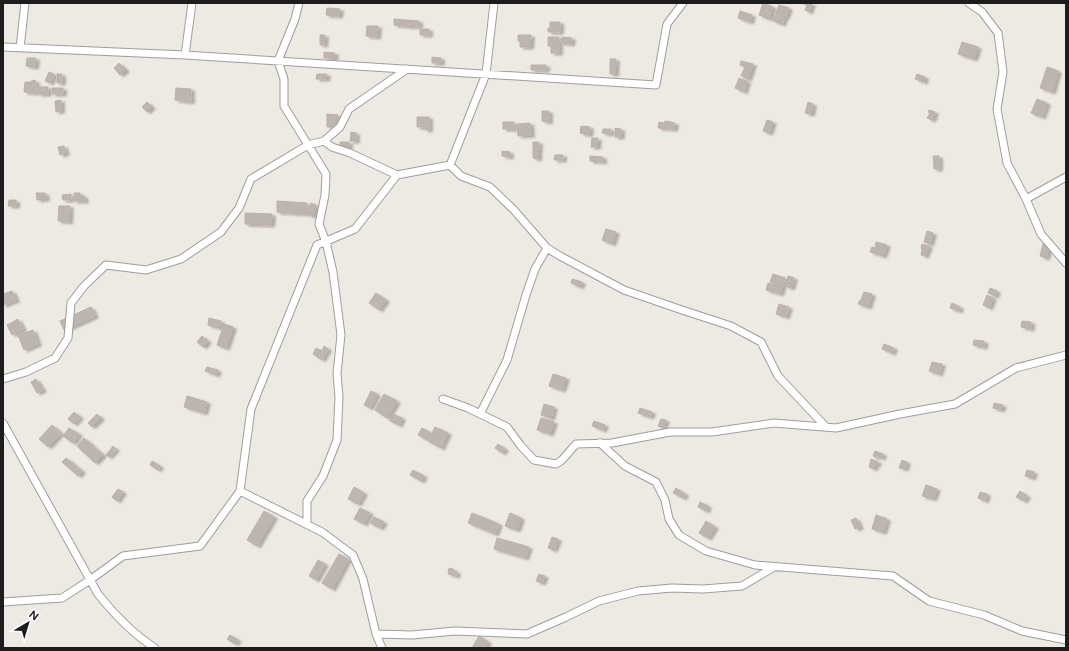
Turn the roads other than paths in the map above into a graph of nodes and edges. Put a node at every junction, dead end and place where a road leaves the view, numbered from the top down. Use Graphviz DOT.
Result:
graph roads {
  1 [pos="25,3"];
  2 [pos="192,3"];
  3 [pos="299,3"];
  4 [pos="494,3"];
  5 [pos="681,3"];
  6 [pos="969,3"];
  7 [pos="3,47"];
  8 [pos="20,48"];
  9 [pos="185,56"];
  10 [pos="278,61"];
  11 [pos="407,69"];
  12 [pos="486,74"];
  13 [pos="324,141"];
  14 [pos="308,145"];
  15 [pos="450,165"];
  16 [pos="397,175"];
  17 [pos="1066,177"];
  18 [pos="1026,199"];
  19 [pos="326,242"];
  20 [pos="547,248"];
  21 [pos="1066,263"];
  22 [pos="1066,355"];
  23 [pos="3,379"];
  24 [pos="443,399"];
  25 [pos="480,414"];
  26 [pos="3,423"];
  27 [pos="826,427"];
  28 [pos="600,443"];
  29 [pos="240,491"];
  30 [pos="307,524"];
  31 [pos="775,566"];
  32 [pos="90,580"];
  33 [pos="3,602"];
  34 [pos="376,634"];
  35 [pos="1066,640"];
  36 [pos="155,648"];
  37 [pos="382,648"];
  1 -- 8 [label="street"];
  2 -- 9 [label="street"];
  3 -- 10 [label="street"];
  4 -- 12 [label="street"];
  5 -- 12 [label="street"];
  6 -- 18 [label="street"];
  7 -- 8 [label="street"];
  8 -- 9 [label="street"];
  9 -- 10 [label="street"];
  10 -- 11 [label="street"];
  10 -- 14 [label="street"];
  11 -- 12 [label="street"];
  11 -- 13 [label="street"];
  12 -- 15 [label="street"];
  13 -- 14 [label="street"];
  13 -- 16 [label="street"];
  14 -- 19 [label="street"];
  14 -- 23 [label="street"];
  15 -- 16 [label="street"];
  15 -- 20 [label="street"];
  16 -- 19 [label="street"];
  17 -- 18 [label="street"];
  18 -- 21 [label="street"];
  19 -- 29 [label="street"];
  19 -- 30 [label="street"];
  20 -- 25 [label="street"];
  20 -- 27 [label="street"];
  22 -- 27 [label="street"];
  24 -- 25 [label="street"];
  25 -- 28 [label="street"];
  26 -- 32 [label="street"];
  27 -- 28 [label="street"];
  28 -- 31 [label="street"];
  29 -- 30 [label="street"];
  29 -- 32 [label="street"];
  30 -- 34 [label="street"];
  31 -- 34 [label="street"];
  31 -- 35 [label="street"];
  32 -- 33 [label="street"];
  32 -- 36 [label="street"];
  34 -- 37 [label="street"];
}
